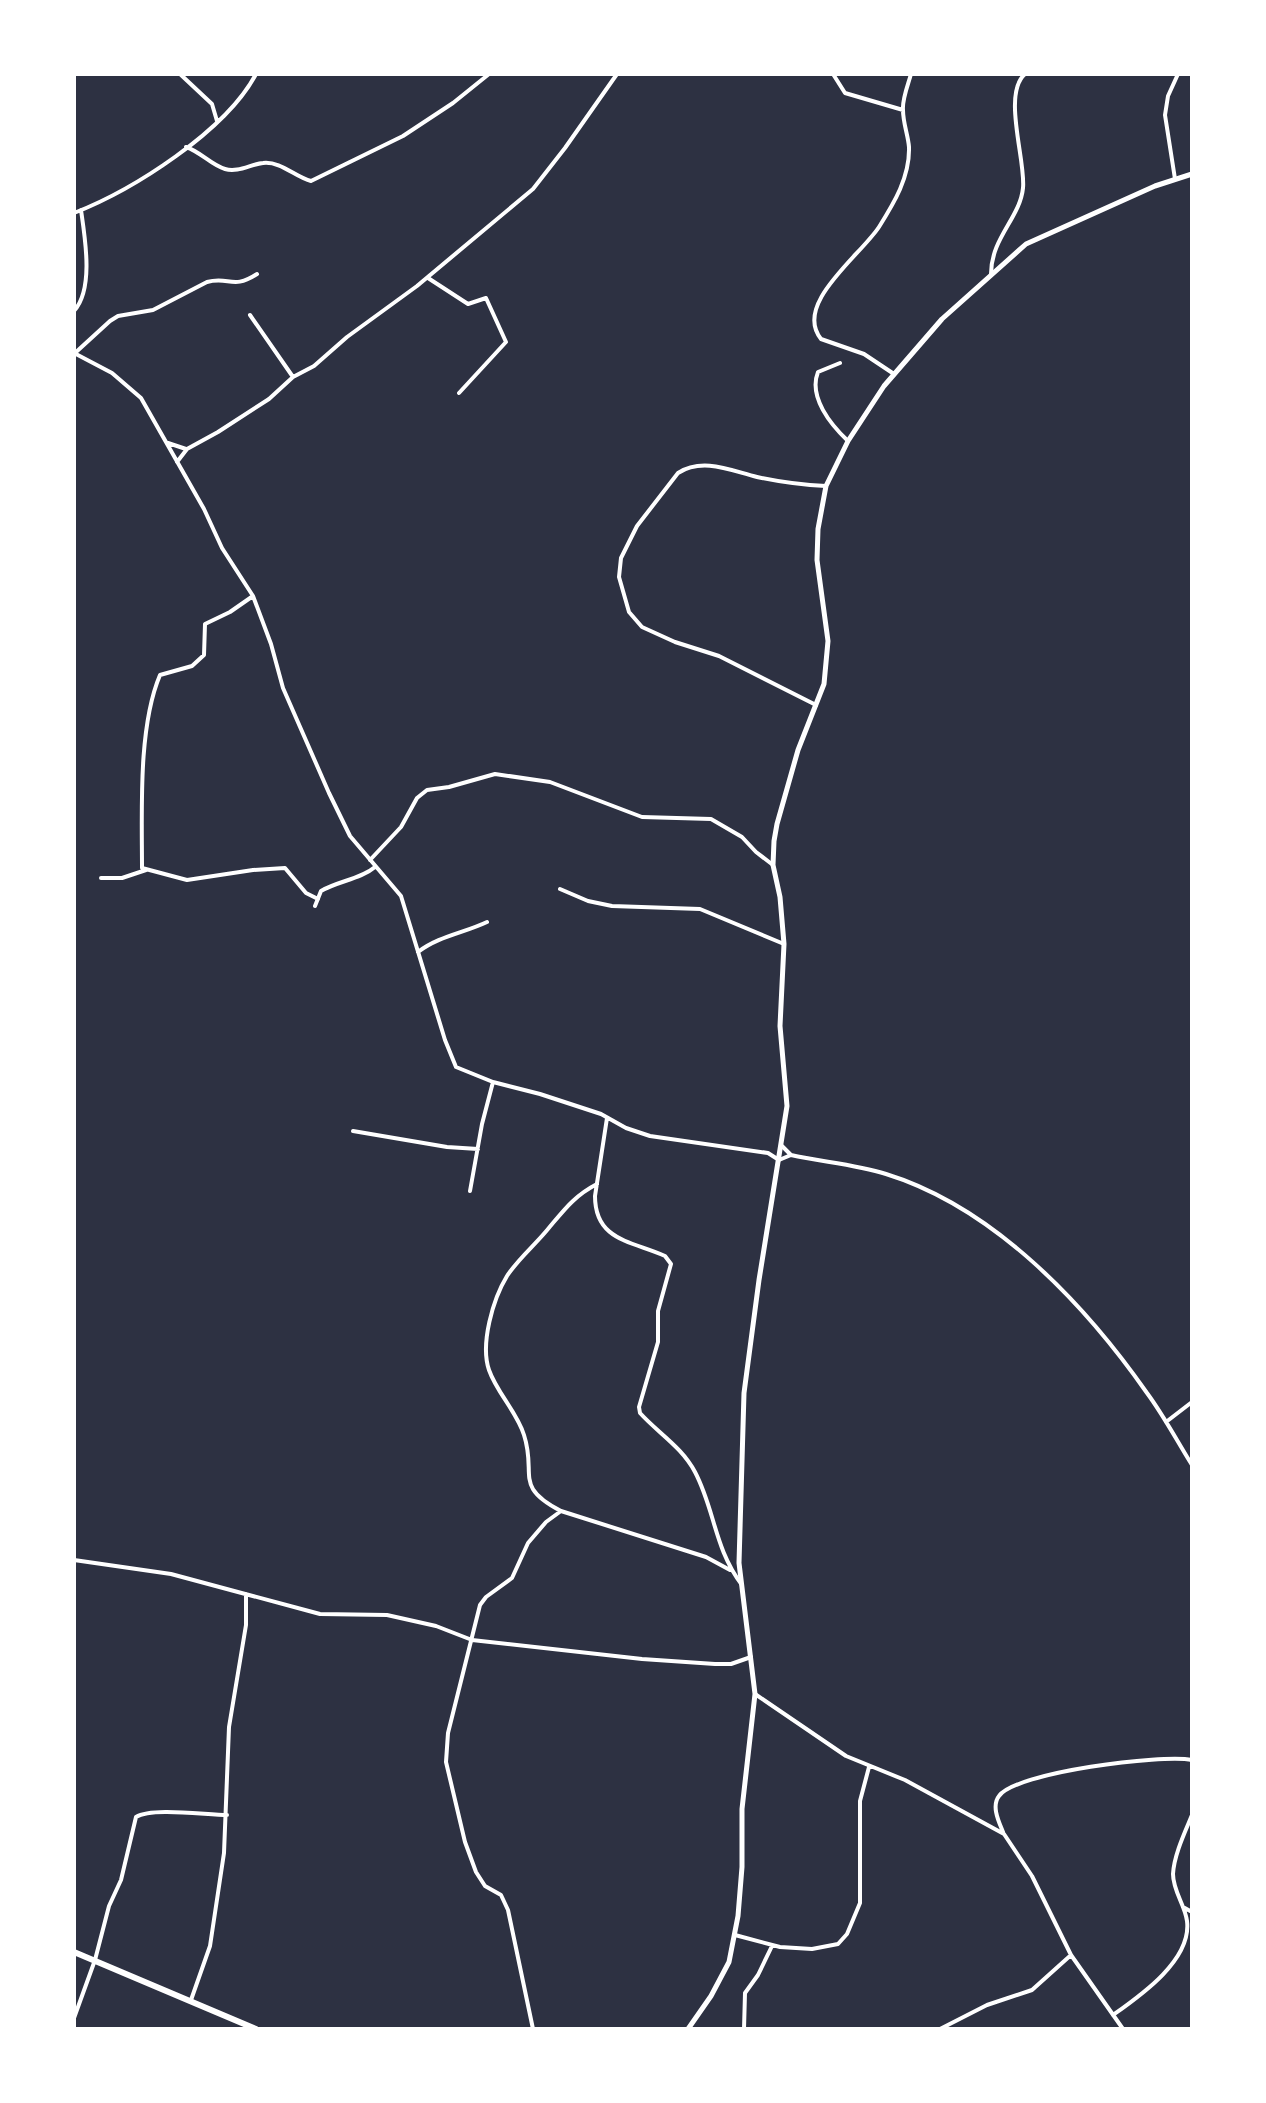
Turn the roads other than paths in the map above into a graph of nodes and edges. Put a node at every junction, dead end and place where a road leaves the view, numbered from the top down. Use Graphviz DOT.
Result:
graph roads {
  1 [pos="180,74"];
  2 [pos="256,74"];
  3 [pos="489,74"];
  4 [pos="617,74"];
  5 [pos="833,74"];
  6 [pos="911,74"];
  7 [pos="1025,74"];
  8 [pos="1178,74"];
  9 [pos="903,110"];
  10 [pos="217,121"];
  11 [pos="186,147"];
  12 [pos="1192,174"];
  13 [pos="1175,179"];
  14 [pos="81,210"];
  15 [pos="74,213"];
  16 [pos="257,274"];
  17 [pos="991,277"];
  18 [pos="428,278"];
  19 [pos="74,311"];
  20 [pos="250,315"];
  21 [pos="74,353"];
  22 [pos="840,363"];
  23 [pos="894,374"];
  24 [pos="293,377"];
  25 [pos="459,393"];
  26 [pos="848,441"];
  27 [pos="166,442"];
  28 [pos="187,449"];
  29 [pos="177,462"];
  30 [pos="826,486"];
  31 [pos="253,596"];
  32 [pos="816,705"];
  33 [pos="370,860"];
  34 [pos="773,865"];
  35 [pos="375,867"];
  36 [pos="146,870"];
  37 [pos="101,878"];
  38 [pos="560,889"];
  39 [pos="318,899"];
  40 [pos="315,906"];
  41 [pos="487,922"];
  42 [pos="784,944"];
  43 [pos="418,952"];
  44 [pos="493,1082"];
  45 [pos="607,1118"];
  46 [pos="353,1131"];
  47 [pos="782,1146"];
  48 [pos="478,1149"];
  49 [pos="791,1155"];
  50 [pos="779,1160"];
  51 [pos="597,1184"];
  52 [pos="470,1191"];
  53 [pos="1192,1402"];
  54 [pos="1166,1422"];
  55 [pos="1192,1465"];
  56 [pos="561,1511"];
  57 [pos="74,1560"];
  58 [pos="730,1570"];
  59 [pos="742,1586"];
  60 [pos="246,1594"];
  61 [pos="472,1640"];
  62 [pos="751,1657"];
  63 [pos="755,1694"];
  64 [pos="1192,1760"];
  65 [pos="869,1767"];
  66 [pos="227,1815"];
  67 [pos="1192,1815"];
  68 [pos="1004,1834"];
  69 [pos="1183,1907"];
  70 [pos="1192,1912"];
  71 [pos="734,1935"];
  72 [pos="772,1946"];
  73 [pos="74,1952"];
  74 [pos="1071,1955"];
  75 [pos="95,1960"];
  76 [pos="191,2000"];
  77 [pos="1113,2015"];
  78 [pos="74,2018"];
  79 [pos="256,2029"];
  80 [pos="533,2029"];
  81 [pos="688,2029"];
  82 [pos="744,2029"];
  83 [pos="940,2029"];
  84 [pos="1123,2029"];
  1 -- 10 [label="street"];
  2 -- 10 [label="street"];
  3 -- 11 [label="street"];
  4 -- 18 [label="street"];
  5 -- 9 [label="street"];
  6 -- 9 [label="street"];
  7 -- 17 [label="street"];
  8 -- 13 [label="street"];
  9 -- 23 [label="street"];
  10 -- 11 [label="street"];
  11 -- 14 [label="street"];
  12 -- 13 [label="street"];
  13 -- 17 [label="street"];
  14 -- 15 [label="street"];
  14 -- 19 [label="street"];
  16 -- 21 [label="street"];
  17 -- 23 [label="street"];
  18 -- 24 [label="street"];
  18 -- 25 [label="street"];
  20 -- 24 [label="street"];
  21 -- 27 [label="street"];
  22 -- 26 [label="street"];
  23 -- 26 [label="street"];
  24 -- 28 [label="street"];
  26 -- 30 [label="street"];
  27 -- 28 [label="street"];
  27 -- 29 [label="street"];
  28 -- 29 [label="street"];
  29 -- 31 [label="street"];
  30 -- 32 [label="street"];
  30 -- 32 [label="street"];
  31 -- 33 [label="street"];
  31 -- 36 [label="street"];
  32 -- 34 [label="street"];
  33 -- 34 [label="street"];
  33 -- 35 [label="street"];
  34 -- 42 [label="street"];
  35 -- 39 [label="street"];
  35 -- 43 [label="street"];
  36 -- 37 [label="street"];
  36 -- 39 [label="street"];
  38 -- 42 [label="street"];
  39 -- 40 [label="street"];
  41 -- 43 [label="street"];
  42 -- 47 [label="street"];
  43 -- 44 [label="street"];
  44 -- 45 [label="street"];
  44 -- 48 [label="street"];
  45 -- 50 [label="street"];
  45 -- 51 [label="street"];
  46 -- 48 [label="street"];
  47 -- 49 [label="street"];
  47 -- 50 [label="street"];
  48 -- 52 [label="street"];
  49 -- 50 [label="street"];
  49 -- 54 [label="street"];
  50 -- 59 [label="street"];
  51 -- 56 [label="street"];
  51 -- 58 [label="street"];
  53 -- 54 [label="street"];
  54 -- 55 [label="street"];
  56 -- 58 [label="street"];
  56 -- 61 [label="street"];
  57 -- 60 [label="street"];
  58 -- 59 [label="street"];
  59 -- 62 [label="street"];
  60 -- 61 [label="street"];
  60 -- 66 [label="street"];
  61 -- 62 [label="street"];
  61 -- 80 [label="street"];
  62 -- 63 [label="street"];
  63 -- 65 [label="street"];
  63 -- 71 [label="street"];
  64 -- 68 [label="street"];
  65 -- 68 [label="street"];
  65 -- 72 [label="street"];
  66 -- 75 [label="street"];
  66 -- 76 [label="street"];
  67 -- 69 [label="street"];
  68 -- 74 [label="street"];
  69 -- 70 [label="street"];
  69 -- 77 [label="street"];
  71 -- 72 [label="street"];
  71 -- 81 [label="street"];
  72 -- 82 [label="street"];
  73 -- 75 [label="main road"];
  74 -- 77 [label="street"];
  74 -- 83 [label="street"];
  75 -- 76 [label="main road"];
  75 -- 78 [label="street"];
  76 -- 79 [label="main road"];
  77 -- 84 [label="street"];
}
